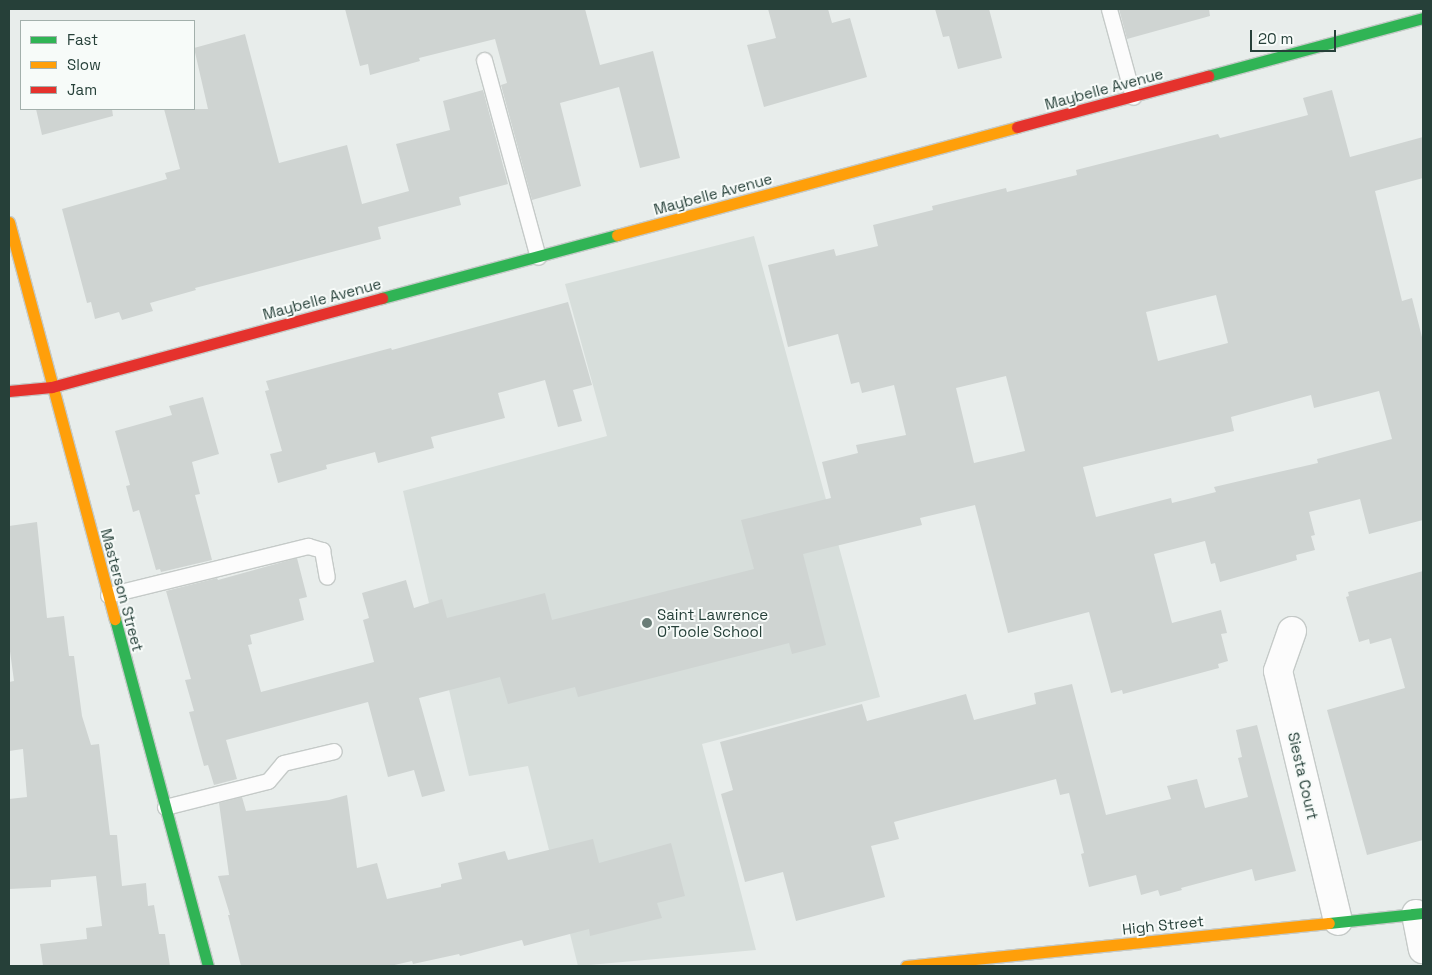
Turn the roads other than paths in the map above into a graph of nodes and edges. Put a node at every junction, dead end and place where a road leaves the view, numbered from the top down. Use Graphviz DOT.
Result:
graph roads {
  1 [pos="1109,9"];
  2 [pos="1423,18"];
  3 [pos="484,60"];
  4 [pos="1133,97"];
  5 [pos="9,222"];
  6 [pos="538,257"];
  7 [pos="52,387"];
  8 [pos="9,391"];
  9 [pos="327,577"];
  10 [pos="108,595"];
  11 [pos="1292,632"];
  12 [pos="334,751"];
  13 [pos="165,807"];
  14 [pos="1420,914"];
  15 [pos="1338,921"];
  16 [pos="1423,949"];
  17 [pos="208,966"];
  18 [pos="906,966"];
  1 -- 4 [label="lane"];
  2 -- 4 [label="street, Maybelle Avenue"];
  3 -- 6 [label="lane"];
  4 -- 6 [label="street, Maybelle Avenue"];
  5 -- 7 [label="street, Masterson Street"];
  6 -- 7 [label="street, Maybelle Avenue"];
  7 -- 8 [label="street, Maybelle Avenue"];
  7 -- 10 [label="street, Masterson Street"];
  9 -- 10 [label="lane"];
  10 -- 13 [label="street, Masterson Street"];
  11 -- 15 [label="street, Siesta Court"];
  12 -- 13 [label="lane"];
  13 -- 17 [label="street, Masterson Street"];
  14 -- 15 [label="street, High Street"];
  14 -- 16 [label="street"];
  15 -- 18 [label="street, High Street"];
}
